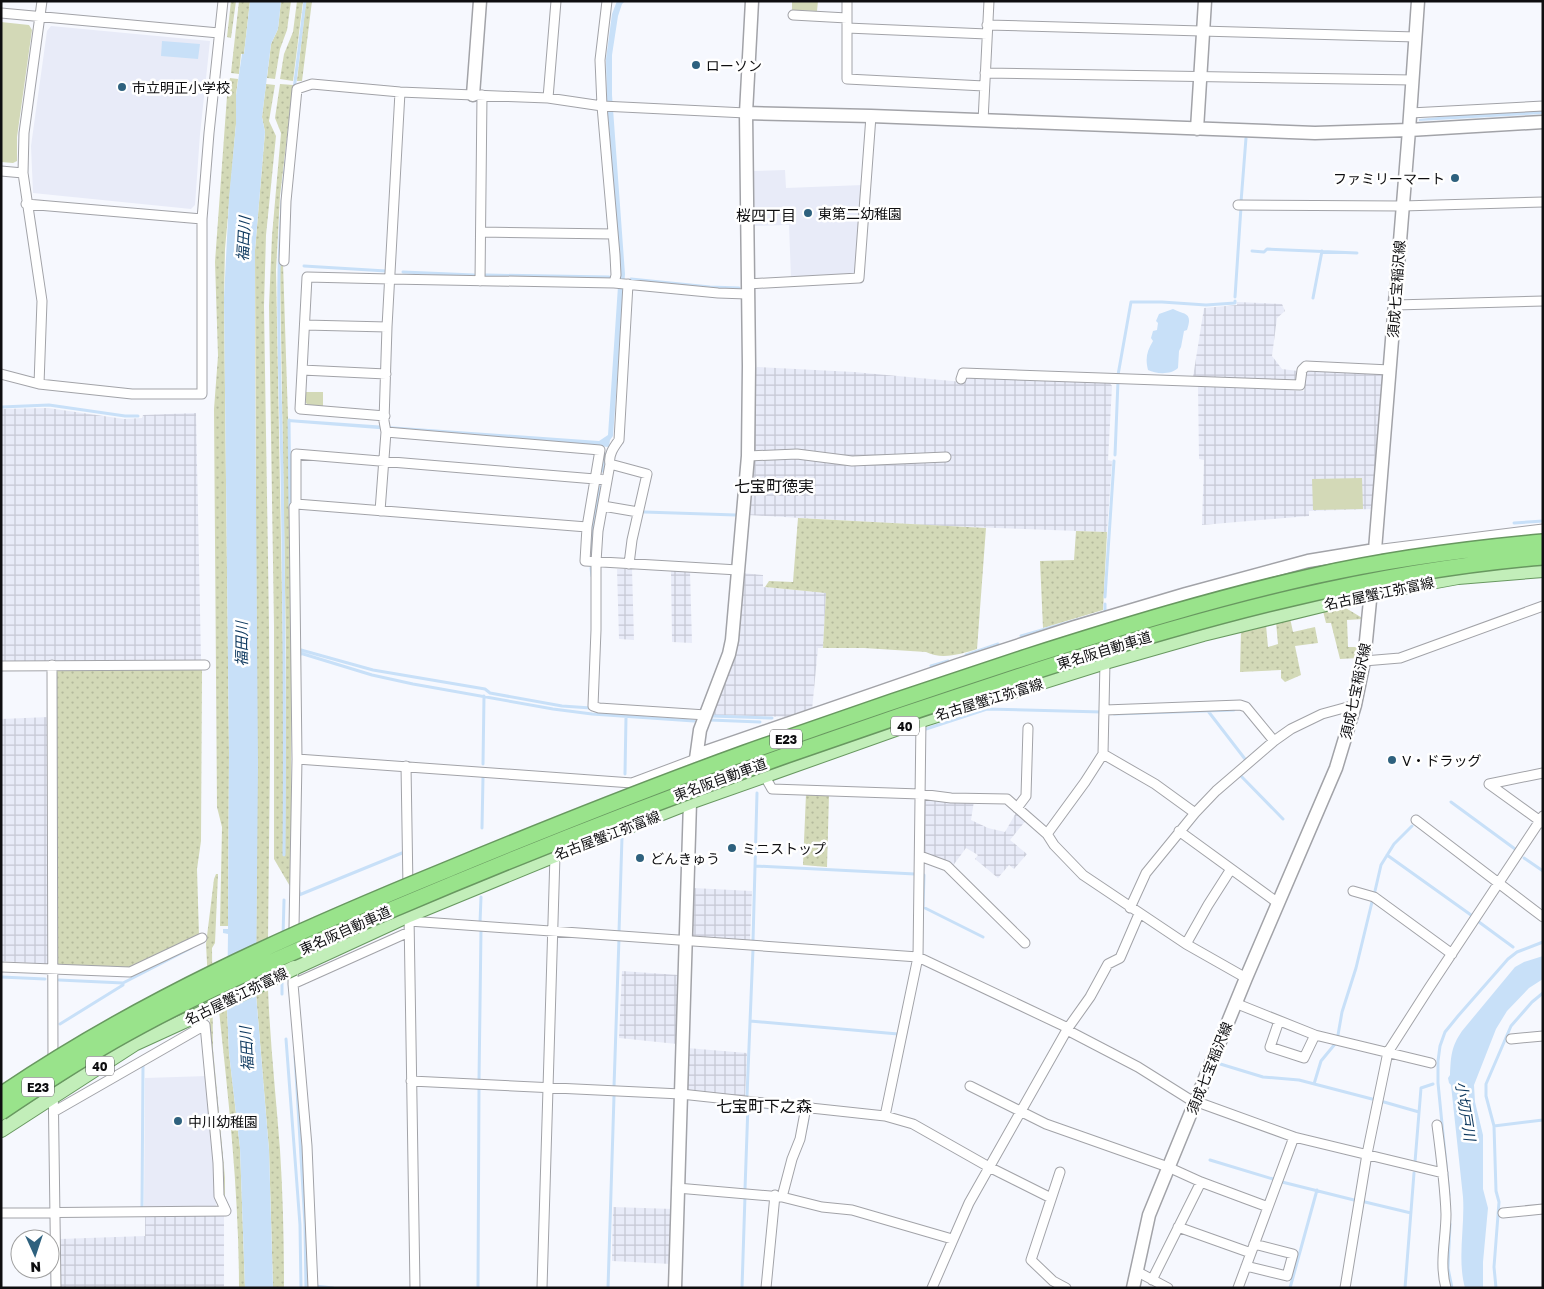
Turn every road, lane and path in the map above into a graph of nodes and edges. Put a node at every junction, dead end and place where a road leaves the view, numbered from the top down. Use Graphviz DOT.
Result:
graph roads {
  1 [pos="42,1"];
  2 [pos="223,1"];
  3 [pos="480,1"];
  4 [pos="556,1"];
  5 [pos="607,1"];
  6 [pos="752,1"];
  7 [pos="847,1"];
  8 [pos="988,1"];
  9 [pos="1205,1"];
  10 [pos="1418,1"];
  11 [pos="1,13"];
  12 [pos="793,15"];
  13 [pos="41,17"];
  14 [pos="847,23"];
  15 [pos="987,30"];
  16 [pos="1203,31"];
  17 [pos="219,33"];
  18 [pos="1416,37"];
  19 [pos="985,73"];
  20 [pos="1199,77"];
  21 [pos="1413,80"];
  22 [pos="984,86"];
  23 [pos="400,92"];
  24 [pos="477,95"];
  25 [pos="548,98"];
  26 [pos="602,106"];
  27 [pos="1543,106"];
  28 [pos="746,113"];
  29 [pos="1410,113"];
  30 [pos="871,116"];
  31 [pos="983,121"];
  32 [pos="1543,122"];
  33 [pos="1197,128"];
  34 [pos="1409,130"];
  35 [pos="1,171"];
  36 [pos="23,173"];
  37 [pos="1543,202"];
  38 [pos="26,204"];
  39 [pos="1238,205"];
  40 [pos="1402,206"];
  41 [pos="202,219"];
  42 [pos="481,232"];
  43 [pos="613,234"];
  44 [pos="284,261"];
  45 [pos="390,280"];
  46 [pos="480,280"];
  47 [pos="614,283"];
  48 [pos="628,284"];
  49 [pos="747,289"];
  50 [pos="1543,301"];
  51 [pos="1395,305"];
  52 [pos="305,325"];
  53 [pos="387,327"];
  54 [pos="302,370"];
  55 [pos="1390,370"];
  56 [pos="1,374"];
  57 [pos="386,374"];
  58 [pos="961,379"];
  59 [pos="39,384"];
  60 [pos="385,426"];
  61 [pos="600,450"];
  62 [pos="612,450"];
  63 [pos="748,456"];
  64 [pos="946,457"];
  65 [pos="384,461"];
  66 [pos="610,464"];
  67 [pos="595,479"];
  68 [pos="607,480"];
  69 [pos="296,504"];
  70 [pos="603,506"];
  71 [pos="380,511"];
  72 [pos="638,512"];
  73 [pos="587,527"];
  74 [pos="1543,529"];
  75 [pos="1543,542"];
  76 [pos="1375,550"];
  77 [pos="1543,557"];
  78 [pos="596,562"];
  79 [pos="629,564"];
  80 [pos="738,570"];
  81 [pos="1543,570"];
  82 [pos="1371,594"];
  83 [pos="1543,606"];
  84 [pos="1364,661"];
  85 [pos="1105,662"];
  86 [pos="52,665"];
  87 [pos="205,665"];
  88 [pos="1,666"];
  89 [pos="1355,706"];
  90 [pos="1105,710"];
  91 [pos="706,715"];
  92 [pos="921,720"];
  93 [pos="1028,728"];
  94 [pos="1274,741"];
  95 [pos="1103,754"];
  96 [pos="696,757"];
  97 [pos="297,759"];
  98 [pos="406,766"];
  99 [pos="1543,772"];
  100 [pos="764,775"];
  101 [pos="920,794"];
  102 [pos="690,802"];
  103 [pos="1017,808"];
  104 [pos="1194,813"];
  105 [pos="1416,820"];
  106 [pos="1542,820"];
  107 [pos="1179,831"];
  108 [pos="1046,834"];
  109 [pos="556,855"];
  110 [pos="920,856"];
  111 [pos="1231,869"];
  112 [pos="1499,883"];
  113 [pos="1352,891"];
  114 [pos="1278,903"];
  115 [pos="1130,908"];
  116 [pos="1139,914"];
  117 [pos="1543,917"];
  118 [pos="409,918"];
  119 [pos="553,931"];
  120 [pos="409,932"];
  121 [pos="202,938"];
  122 [pos="685,940"];
  123 [pos="1025,942"];
  124 [pos="1186,944"];
  125 [pos="1452,954"];
  126 [pos="918,956"];
  127 [pos="1,967"];
  128 [pos="53,969"];
  129 [pos="1246,978"];
  130 [pos="293,984"];
  131 [pos="1235,1003"];
  132 [pos="1278,1021"];
  133 [pos="1067,1029"];
  134 [pos="1315,1035"];
  135 [pos="1543,1036"];
  136 [pos="1511,1039"];
  137 [pos="1388,1052"];
  138 [pos="1431,1063"];
  139 [pos="411,1081"];
  140 [pos="970,1086"];
  141 [pos="548,1088"];
  142 [pos="680,1094"];
  143 [pos="1,1095"];
  144 [pos="52,1096"];
  145 [pos="1195,1101"];
  146 [pos="806,1107"];
  147 [pos="54,1111"];
  148 [pos="1,1112"];
  149 [pos="1021,1112"];
  150 [pos="885,1116"];
  151 [pos="1438,1125"];
  152 [pos="1,1130"];
  153 [pos="1294,1137"];
  154 [pos="1367,1154"];
  155 [pos="989,1167"];
  156 [pos="1168,1167"];
  157 [pos="1060,1172"];
  158 [pos="1443,1173"];
  159 [pos="1201,1182"];
  160 [pos="677,1188"];
  161 [pos="778,1196"];
  162 [pos="1051,1198"];
  163 [pos="1268,1207"];
  164 [pos="1542,1209"];
  165 [pos="55,1212"];
  166 [pos="1,1213"];
  167 [pos="1503,1214"];
  168 [pos="1543,1215"];
  169 [pos="1178,1227"];
  170 [pos="952,1239"];
  171 [pos="1252,1249"];
  172 [pos="1246,1266"];
  173 [pos="1136,1271"];
  174 [pos="1152,1280"];
  175 [pos="1052,1284"];
  176 [pos="56,1288"];
  177 [pos="313,1288"];
  178 [pos="415,1288"];
  179 [pos="542,1288"];
  180 [pos="675,1288"];
  181 [pos="766,1288"];
  182 [pos="932,1288"];
  183 [pos="1066,1288"];
  184 [pos="1133,1288"];
  185 [pos="1168,1288"];
  186 [pos="1238,1288"];
  187 [pos="1345,1288"];
  188 [pos="1446,1288"];
  1 -- 13 [label="street"];
  2 -- 17 [label="street"];
  3 -- 24 [label="street"];
  4 -- 25 [label="street"];
  5 -- 26 [label="street"];
  6 -- 28 [label="street"];
  7 -- 14 [label="street"];
  8 -- 15 [label="street"];
  9 -- 16 [label="street"];
  10 -- 18 [label="street, 須成七宝稲沢線"];
  11 -- 13 [label="street"];
  12 -- 14 [label="street"];
  13 -- 17 [label="street"];
  13 -- 36 [label="street"];
  14 -- 15 [label="street"];
  14 -- 22 [label="street"];
  15 -- 16 [label="street"];
  15 -- 19 [label="street"];
  16 -- 18 [label="street"];
  16 -- 20 [label="street"];
  17 -- 41 [label="street"];
  18 -- 21 [label="street, 須成七宝稲沢線"];
  19 -- 20 [label="street"];
  19 -- 22 [label="street"];
  20 -- 21 [label="street"];
  20 -- 33 [label="street"];
  21 -- 29 [label="street, 須成七宝稲沢線"];
  22 -- 31 [label="street"];
  23 -- 24 [label="street"];
  23 -- 44 [label="street"];
  23 -- 45 [label="street"];
  24 -- 25 [label="street"];
  24 -- 42 [label="street"];
  25 -- 26 [label="street"];
  26 -- 28 [label="street"];
  26 -- 43 [label="street"];
  27 -- 29 [label="street"];
  28 -- 30 [label="street"];
  28 -- 49 [label="street"];
  29 -- 34 [label="street, 須成七宝稲沢線"];
  30 -- 31 [label="street"];
  30 -- 49 [label="street"];
  31 -- 33 [label="street"];
  32 -- 34 [label="street"];
  33 -- 34 [label="street"];
  34 -- 40 [label="street, 須成七宝稲沢線"];
  35 -- 36 [label="street"];
  36 -- 38 [label="street"];
  37 -- 40 [label="street"];
  38 -- 41 [label="street"];
  38 -- 59 [label="street"];
  39 -- 40 [label="street"];
  40 -- 51 [label="street, 須成七宝稲沢線"];
  41 -- 59 [label="street"];
  42 -- 43 [label="street"];
  42 -- 46 [label="street"];
  43 -- 47 [label="street"];
  45 -- 46 [label="street"];
  45 -- 52 [label="street"];
  45 -- 53 [label="street"];
  46 -- 47 [label="street"];
  47 -- 48 [label="street"];
  48 -- 49 [label="street"];
  48 -- 62 [label="street"];
  49 -- 63 [label="street"];
  50 -- 51 [label="street"];
  51 -- 55 [label="street, 須成七宝稲沢線"];
  52 -- 53 [label="street"];
  52 -- 54 [label="street"];
  53 -- 57 [label="street"];
  54 -- 57 [label="street"];
  54 -- 60 [label="street"];
  55 -- 58 [label="street"];
  55 -- 76 [label="street, 須成七宝稲沢線"];
  56 -- 59 [label="street"];
  57 -- 60 [label="street"];
  60 -- 61 [label="street"];
  60 -- 65 [label="street"];
  61 -- 62 [label="street"];
  61 -- 67 [label="street"];
  62 -- 66 [label="street"];
  63 -- 64 [label="street"];
  63 -- 80 [label="street"];
  65 -- 67 [label="street"];
  65 -- 69 [label="street"];
  65 -- 71 [label="street"];
  66 -- 68 [label="street"];
  66 -- 72 [label="street"];
  67 -- 68 [label="street"];
  67 -- 73 [label="street"];
  68 -- 70 [label="street"];
  69 -- 71 [label="street"];
  69 -- 97 [label="street"];
  70 -- 72 [label="street"];
  70 -- 78 [label="street"];
  71 -- 73 [label="street"];
  72 -- 79 [label="street"];
  73 -- 78 [label="street"];
  74 -- 76 [label="street"];
  75 -- 143 [label="highway, 東名阪自動車道 / E23, bridge"];
  76 -- 82 [label="street, 須成七宝稲沢線"];
  76 -- 96 [label="street"];
  77 -- 148 [label="highway, 東名阪自動車道 / E23, bridge"];
  78 -- 79 [label="street"];
  78 -- 91 [label="street"];
  79 -- 80 [label="street"];
  80 -- 91 [label="street"];
  81 -- 82 [label="main road, 名古屋蟹江弥富線 / 40"];
  82 -- 84 [label="street, 須成七宝稲沢線"];
  82 -- 85 [label="main road, 名古屋蟹江弥富線 / 40"];
  83 -- 84 [label="street"];
  84 -- 89 [label="street, 須成七宝稲沢線"];
  85 -- 90 [label="street"];
  85 -- 92 [label="main road, 名古屋蟹江弥富線 / 40"];
  86 -- 87 [label="street"];
  86 -- 88 [label="street"];
  86 -- 128 [label="street"];
  89 -- 94 [label="street"];
  89 -- 114 [label="street, 須成七宝稲沢線"];
  90 -- 94 [label="street"];
  90 -- 95 [label="street"];
  91 -- 96 [label="street"];
  92 -- 100 [label="main road, 名古屋蟹江弥富線 / 40"];
  92 -- 101 [label="street"];
  93 -- 103 [label="street"];
  94 -- 104 [label="street"];
  95 -- 104 [label="street"];
  95 -- 108 [label="street"];
  96 -- 98 [label="street"];
  96 -- 102 [label="street"];
  97 -- 98 [label="street"];
  97 -- 130 [label="street"];
  98 -- 118 [label="street"];
  99 -- 106 [label="street"];
  100 -- 101 [label="street"];
  100 -- 102 [label="main road, 名古屋蟹江弥富線 / 40"];
  101 -- 103 [label="street"];
  101 -- 110 [label="street"];
  102 -- 109 [label="main road, 名古屋蟹江弥富線 / 40"];
  102 -- 122 [label="street"];
  103 -- 108 [label="street"];
  104 -- 107 [label="street"];
  105 -- 112 [label="street"];
  106 -- 112 [label="street"];
  107 -- 111 [label="street"];
  107 -- 115 [label="street"];
  108 -- 115 [label="street"];
  109 -- 118 [label="main road, 名古屋蟹江弥富線 / 40"];
  109 -- 119 [label="street"];
  110 -- 123 [label="street"];
  110 -- 126 [label="street"];
  111 -- 114 [label="street"];
  111 -- 124 [label="street"];
  112 -- 117 [label="street"];
  112 -- 125 [label="street"];
  113 -- 125 [label="street"];
  114 -- 129 [label="street, 須成七宝稲沢線"];
  115 -- 116 [label="street"];
  116 -- 124 [label="street"];
  116 -- 133 [label="street"];
  118 -- 119 [label="street"];
  118 -- 120 [label="street"];
  118 -- 144 [label="main road, 名古屋蟹江弥富線 / 40, bridge"];
  119 -- 122 [label="street"];
  119 -- 141 [label="street"];
  120 -- 130 [label="street"];
  120 -- 139 [label="street"];
  121 -- 128 [label="street"];
  122 -- 126 [label="street"];
  122 -- 142 [label="street"];
  124 -- 129 [label="street"];
  125 -- 137 [label="street"];
  126 -- 133 [label="street"];
  126 -- 150 [label="street"];
  127 -- 128 [label="street"];
  128 -- 144 [label="street"];
  129 -- 131 [label="street, 須成七宝稲沢線"];
  130 -- 177 [label="street"];
  131 -- 132 [label="street"];
  131 -- 145 [label="street, 須成七宝稲沢線"];
  132 -- 134 [label="street"];
  132 -- 134 [label="street"];
  133 -- 145 [label="street"];
  133 -- 149 [label="street"];
  134 -- 137 [label="street"];
  135 -- 136 [label="street"];
  137 -- 138 [label="street"];
  137 -- 154 [label="street"];
  139 -- 141 [label="street"];
  139 -- 178 [label="street"];
  140 -- 149 [label="street"];
  141 -- 142 [label="street"];
  141 -- 179 [label="street"];
  142 -- 146 [label="street"];
  142 -- 160 [label="street"];
  144 -- 147 [label="street"];
  144 -- 152 [label="main road, 名古屋蟹江弥富線 / 40"];
  145 -- 153 [label="street"];
  145 -- 156 [label="street, 須成七宝稲沢線"];
  146 -- 150 [label="street"];
  146 -- 161 [label="street"];
  147 -- 165 [label="street"];
  147 -- 165 [label="street"];
  149 -- 155 [label="street"];
  149 -- 156 [label="street"];
  150 -- 155 [label="street"];
  151 -- 158 [label="street"];
  153 -- 154 [label="street"];
  153 -- 163 [label="street"];
  154 -- 158 [label="street"];
  154 -- 187 [label="street"];
  155 -- 162 [label="street"];
  155 -- 170 [label="street"];
  156 -- 159 [label="street"];
  156 -- 173 [label="street, 須成七宝稲沢線"];
  157 -- 162 [label="street"];
  158 -- 188 [label="street"];
  159 -- 163 [label="street"];
  159 -- 169 [label="street"];
  160 -- 161 [label="street"];
  160 -- 180 [label="street"];
  161 -- 170 [label="street"];
  161 -- 181 [label="street"];
  162 -- 175 [label="street"];
  163 -- 171 [label="street"];
  164 -- 167 [label="street"];
  164 -- 168 [label="street"];
  165 -- 166 [label="street"];
  165 -- 176 [label="street"];
  169 -- 171 [label="street"];
  169 -- 174 [label="street"];
  170 -- 182 [label="street"];
  171 -- 172 [label="street"];
  171 -- 172 [label="street"];
  172 -- 186 [label="street"];
  173 -- 174 [label="street"];
  173 -- 184 [label="street, 須成七宝稲沢線"];
  174 -- 185 [label="street"];
  175 -- 183 [label="street"];
}
